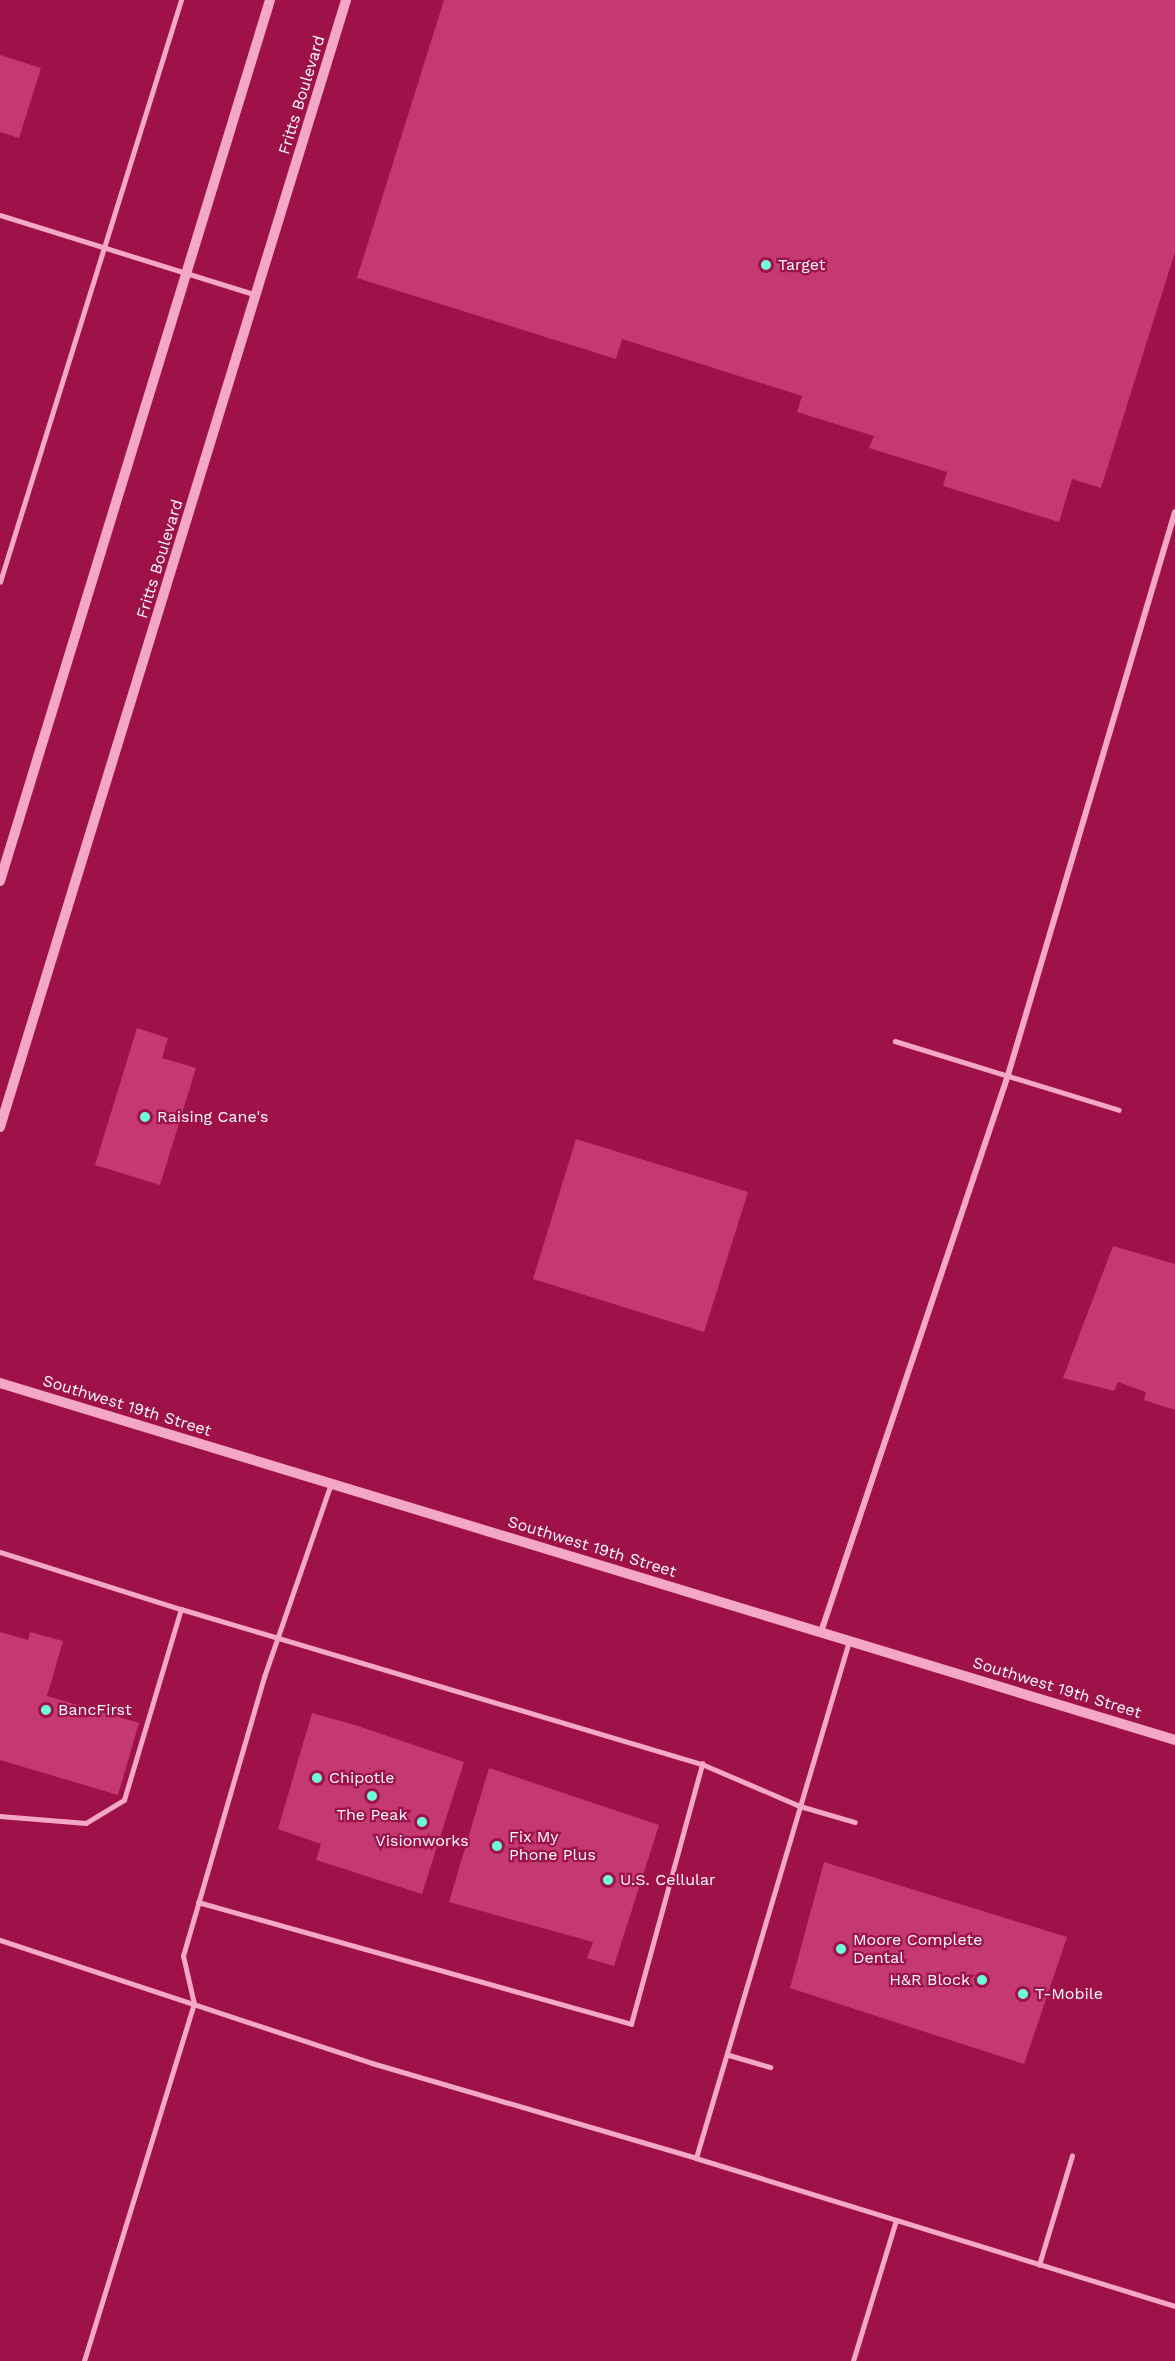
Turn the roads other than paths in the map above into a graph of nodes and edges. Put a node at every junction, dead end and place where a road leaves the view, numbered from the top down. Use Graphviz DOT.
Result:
graph roads {
  1 [pos="181,0"];
  2 [pos="270,0"];
  3 [pos="346,0"];
  4 [pos="0,215"];
  5 [pos="105,248"];
  6 [pos="187,272"];
  7 [pos="256,294"];
  8 [pos="1175,512"];
  9 [pos="0,582"];
  10 [pos="0,881"];
  11 [pos="895,1041"];
  12 [pos="1008,1075"];
  13 [pos="1119,1110"];
  14 [pos="0,1127"];
  15 [pos="0,1383"];
  16 [pos="331,1484"];
  17 [pos="0,1552"];
  18 [pos="181,1609"];
  19 [pos="821,1632"];
  20 [pos="278,1635"];
  21 [pos="849,1641"];
  22 [pos="1175,1740"];
  23 [pos="702,1764"];
  24 [pos="800,1806"];
  25 [pos="0,1816"];
  26 [pos="855,1822"];
  27 [pos="198,1902"];
  28 [pos="0,1940"];
  29 [pos="194,2004"];
  30 [pos="729,2055"];
  31 [pos="770,2067"];
  32 [pos="1072,2156"];
  33 [pos="696,2158"];
  34 [pos="896,2220"];
  35 [pos="1039,2265"];
  36 [pos="1175,2306"];
  37 [pos="84,2361"];
  38 [pos="853,2361"];
  1 -- 5 [label="lane"];
  2 -- 6 [label="street"];
  3 -- 7 [label="street, Fritts Boulevard"];
  4 -- 5 [label="lane"];
  5 -- 6 [label="lane"];
  5 -- 9 [label="lane"];
  6 -- 7 [label="lane"];
  6 -- 10 [label="street"];
  7 -- 14 [label="street, Fritts Boulevard"];
  8 -- 12 [label="street"];
  11 -- 12 [label="lane"];
  12 -- 13 [label="lane"];
  12 -- 19 [label="street"];
  15 -- 16 [label="street, Southwest 19th Street"];
  16 -- 19 [label="street, Southwest 19th Street"];
  16 -- 20 [label="lane"];
  17 -- 18 [label="lane"];
  18 -- 20 [label="lane"];
  18 -- 25 [label="lane"];
  19 -- 21 [label="street, Southwest 19th Street"];
  20 -- 23 [label="lane"];
  20 -- 27 [label="lane"];
  21 -- 22 [label="street, Southwest 19th Street"];
  21 -- 24 [label="lane"];
  23 -- 24 [label="lane"];
  23 -- 27 [label="lane"];
  24 -- 26 [label="lane"];
  24 -- 30 [label="lane"];
  27 -- 29 [label="lane"];
  28 -- 29 [label="lane"];
  29 -- 33 [label="lane"];
  29 -- 37 [label="lane"];
  30 -- 31 [label="lane"];
  30 -- 33 [label="lane"];
  32 -- 35 [label="lane"];
  33 -- 34 [label="lane"];
  34 -- 35 [label="lane"];
  34 -- 38 [label="lane"];
  35 -- 36 [label="lane"];
}
